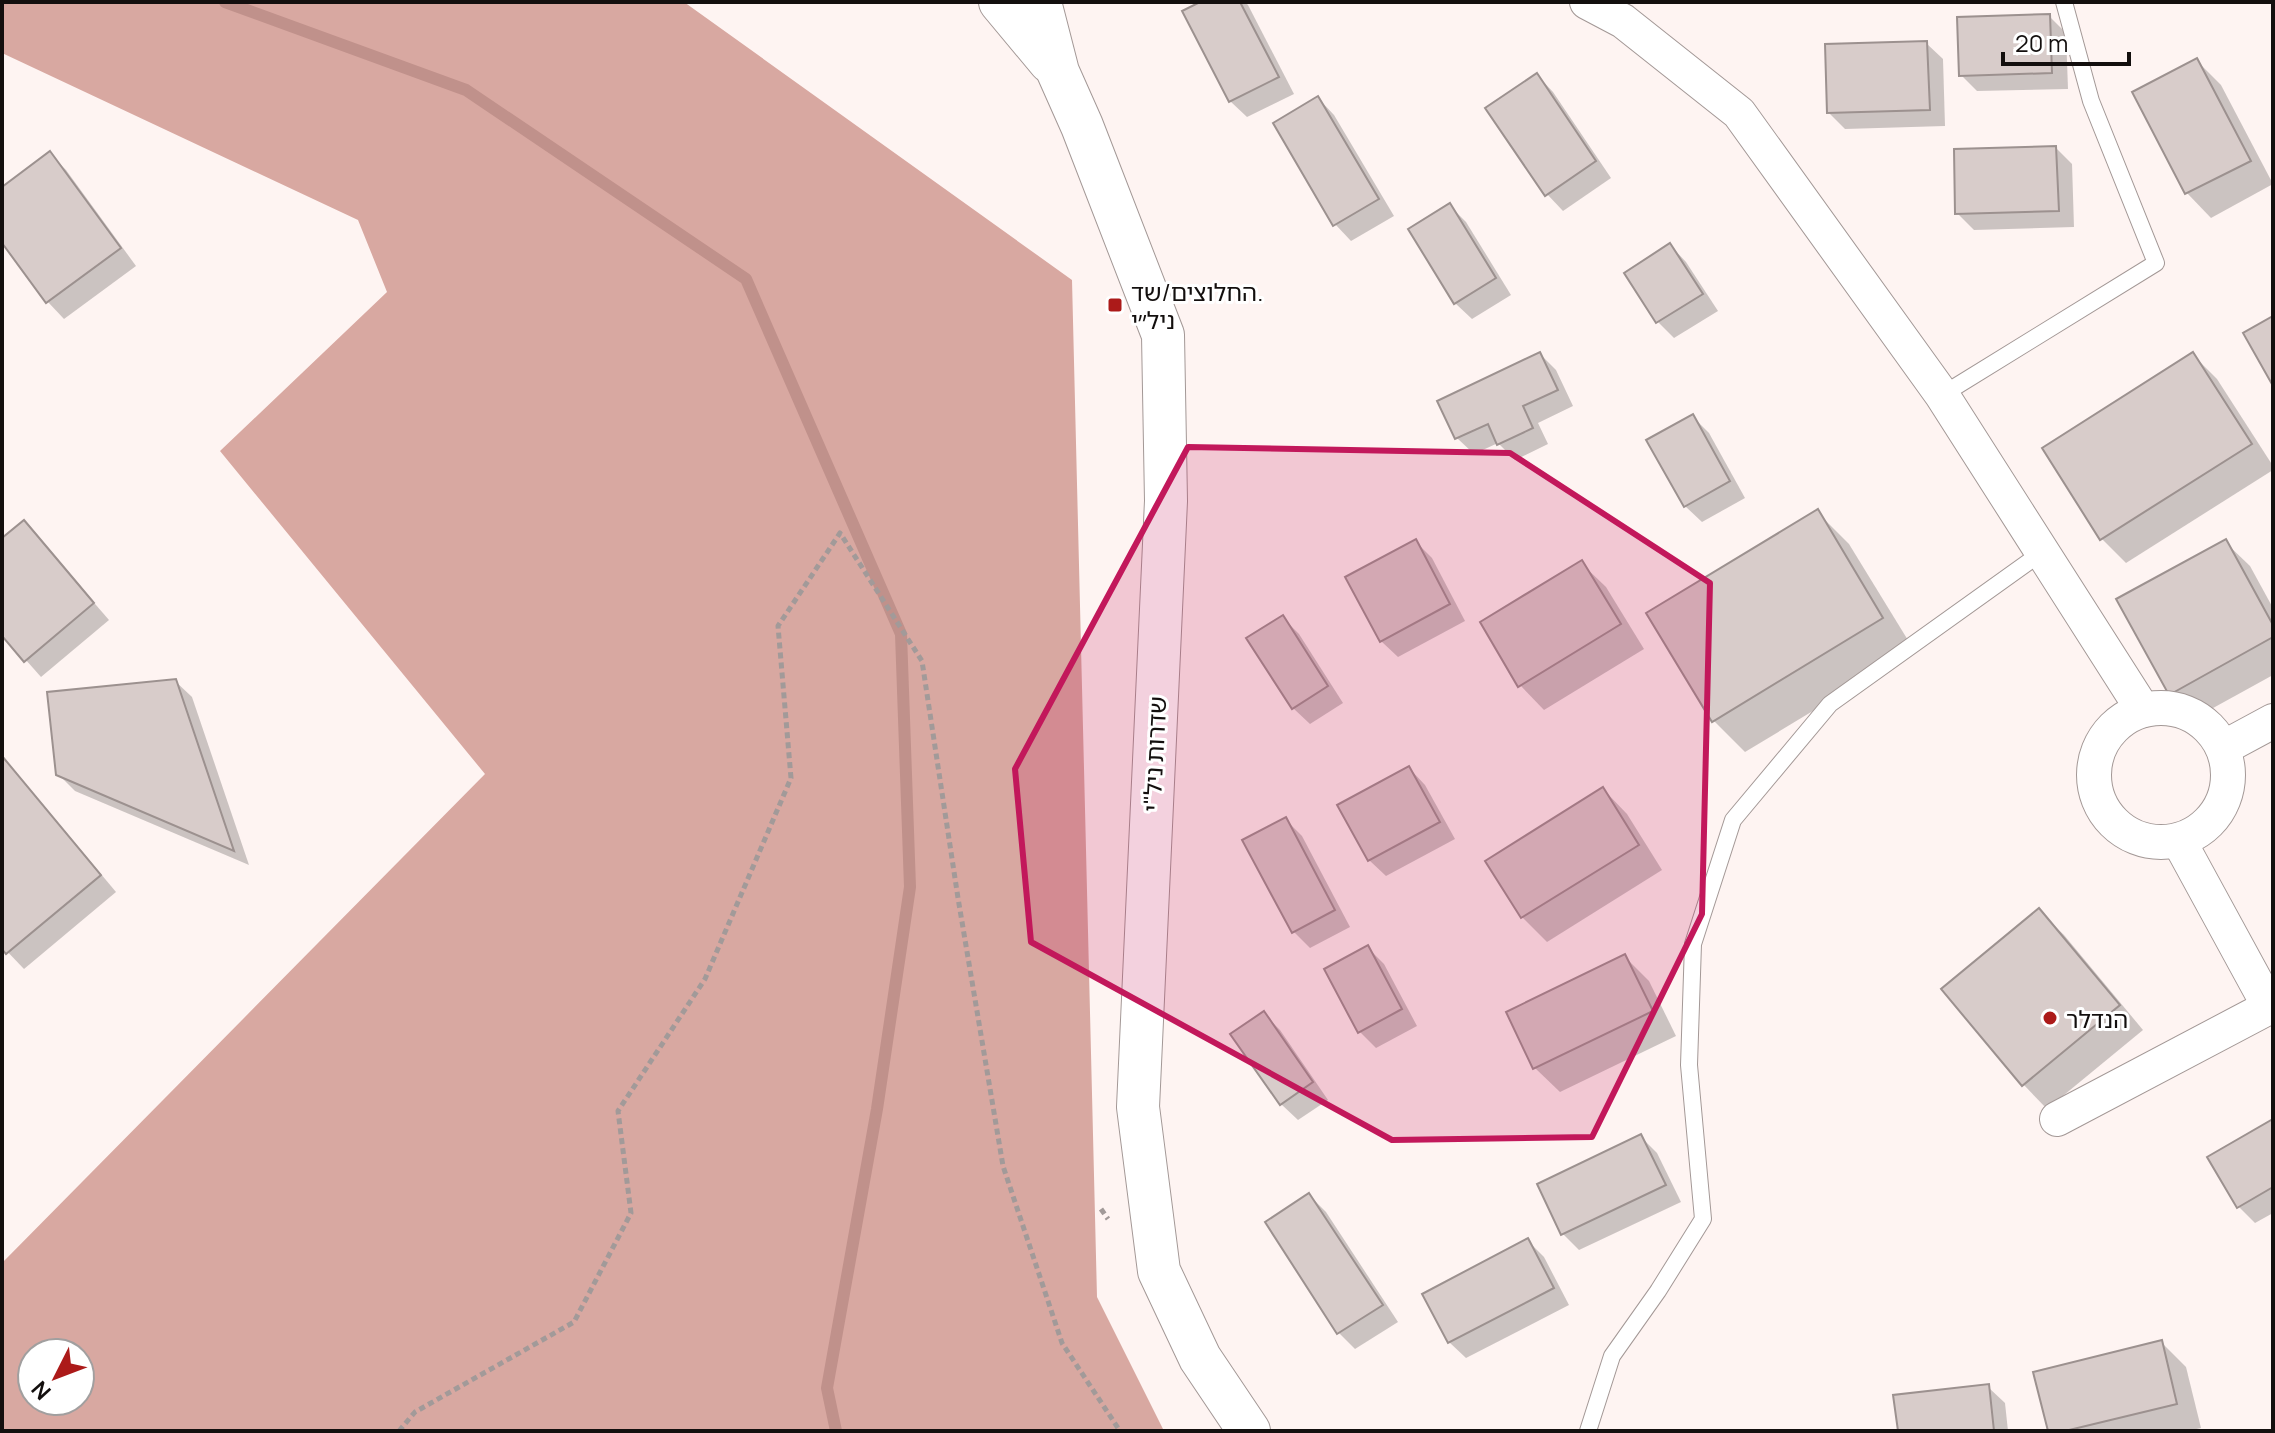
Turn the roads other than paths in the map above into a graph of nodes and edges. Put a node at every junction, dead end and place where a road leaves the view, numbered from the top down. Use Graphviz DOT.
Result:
graph roads {
  1 [pos="1000,2"];
  2 [pos="1040,2"];
  3 [pos="1587,2"];
  4 [pos="2064,2"];
  5 [pos="1058,72"];
  6 [pos="1942,395"];
  7 [pos="2041,553"];
  8 [pos="2143,710"];
  9 [pos="2273,721"];
  10 [pos="2223,748"];
  11 [pos="2179,841"];
  12 [pos="2271,1006"];
  13 [pos="2057,1119"];
  14 [pos="1249,1431"];
  15 [pos="1588,1431"];
  1 -- 5 [label="street, שדרות ניל\"י"];
  2 -- 5 [label="street, שדרות ניל\"י"];
  3 -- 6 [label="street"];
  4 -- 6 [label="lane"];
  5 -- 14 [label="street, שדרות ניל\"י"];
  6 -- 7 [label="street"];
  7 -- 8 [label="street"];
  7 -- 15 [label="lane"];
  8 -- 10 [label="street"];
  8 -- 11 [label="street"];
  9 -- 10 [label="street"];
  10 -- 11 [label="street"];
  11 -- 12 [label="street"];
  12 -- 13 [label="street"];
}
